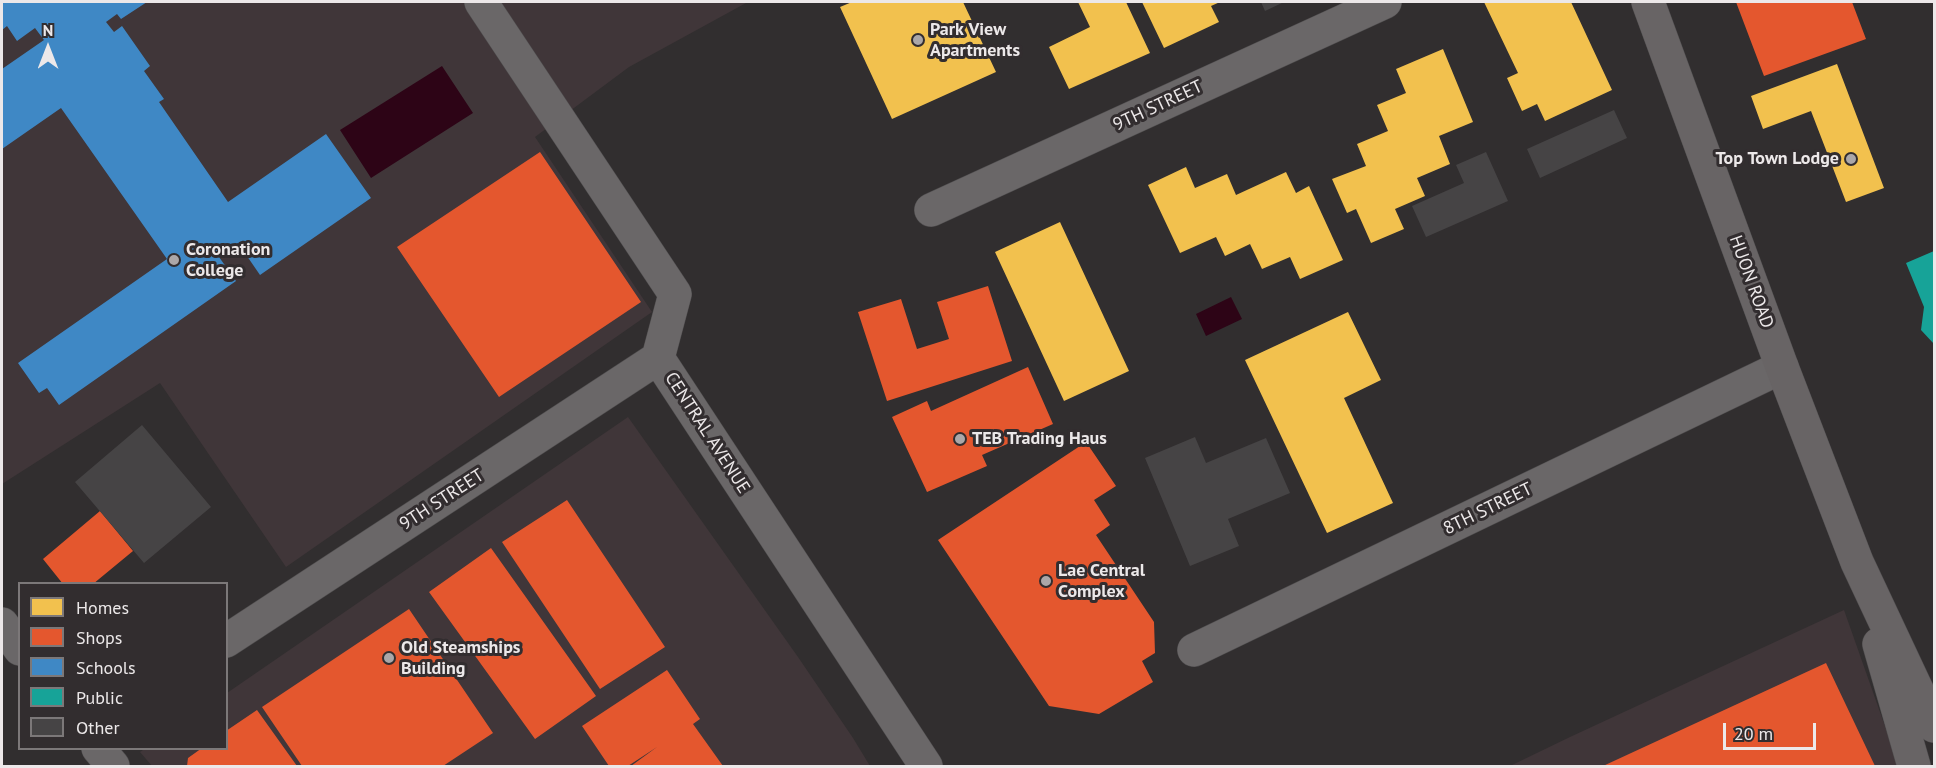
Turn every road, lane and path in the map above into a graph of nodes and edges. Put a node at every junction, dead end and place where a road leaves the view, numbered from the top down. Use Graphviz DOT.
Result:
graph roads {
  1 [pos="481,2"];
  2 [pos="1385,2"];
  3 [pos="1648,2"];
  4 [pos="931,210"];
  5 [pos="658,358"];
  6 [pos="1782,367"];
  7 [pos="1857,562"];
  8 [pos="2,624"];
  9 [pos="228,640"];
  10 [pos="18,646"];
  11 [pos="1194,650"];
  12 [pos="1935,726"];
  13 [pos="100,750"];
  14 [pos="113,766"];
  15 [pos="926,766"];
  16 [pos="1914,766"];
  1 -- 5 [label="street, CENTRAL AVENUE"];
  2 -- 4 [label="street, 9TH STREET"];
  3 -- 6 [label="main road, HUON ROAD"];
  5 -- 9 [label="street, 9TH STREET"];
  5 -- 15 [label="street, CENTRAL AVENUE"];
  6 -- 7 [label="main road, HUON ROAD"];
  6 -- 11 [label="street, 8TH STREET"];
  7 -- 12 [label="main road, HUON ROAD"];
  7 -- 16 [label="main road, HUON ROAD"];
  8 -- 10 [label="street"];
  13 -- 14 [label="street"];
}
